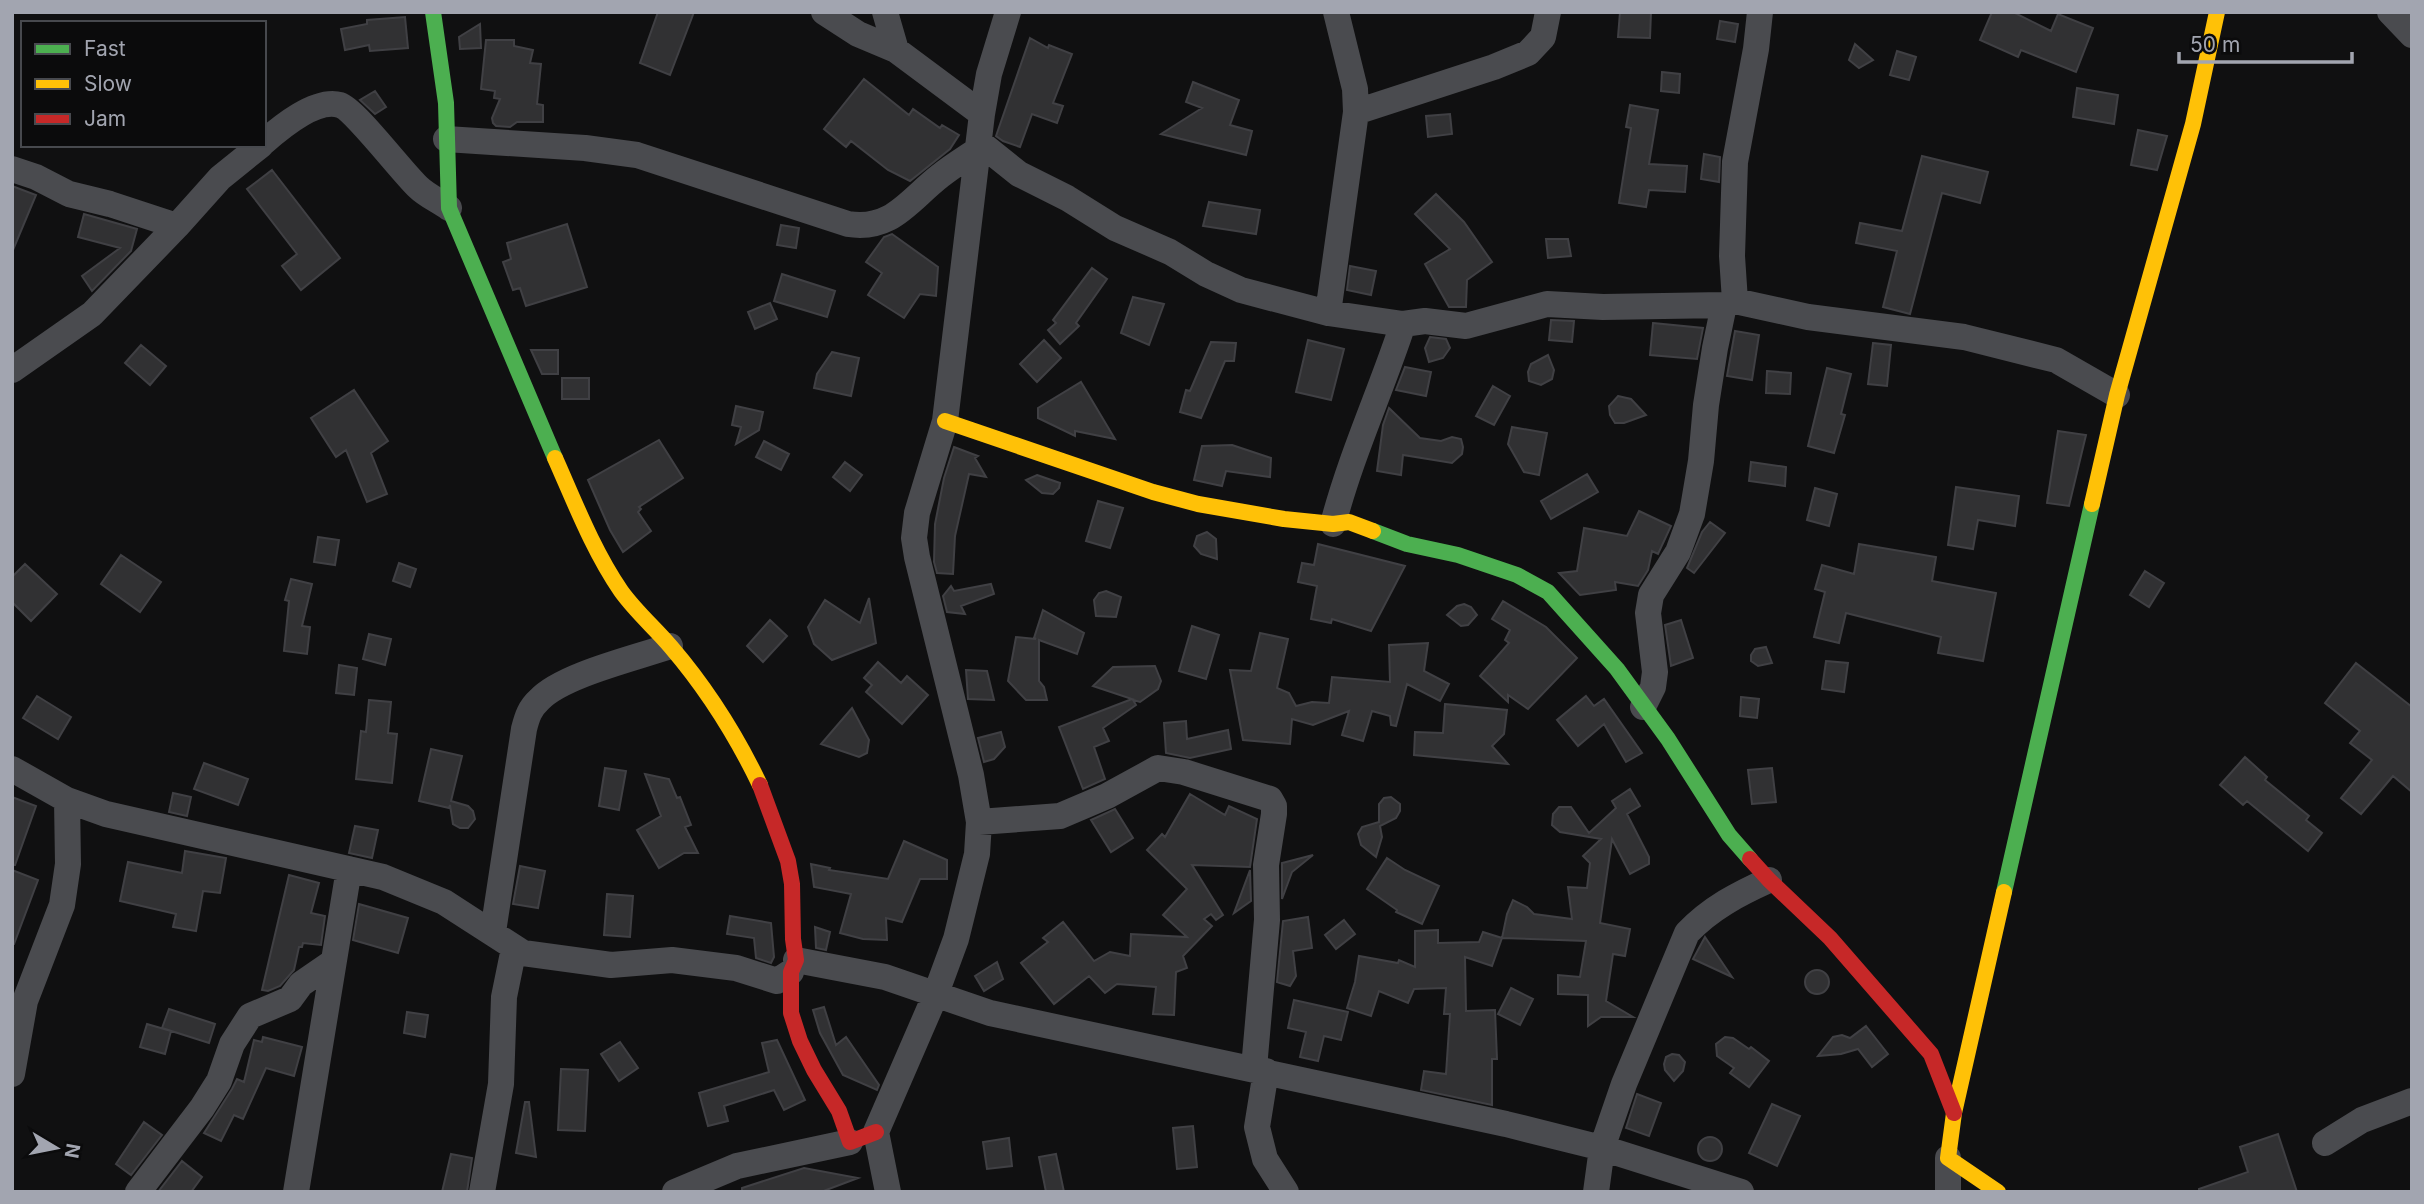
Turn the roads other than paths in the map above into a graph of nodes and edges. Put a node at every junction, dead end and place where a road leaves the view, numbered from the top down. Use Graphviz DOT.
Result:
graph roads {
  1 [pos="433,12"];
  2 [pos="824,12"];
  3 [pos="885,12"];
  4 [pos="1008,12"];
  5 [pos="1336,12"];
  6 [pos="1548,12"];
  7 [pos="1760,12"];
  8 [pos="2217,12"];
  9 [pos="2390,12"];
  10 [pos="2412,35"];
  11 [pos="896,50"];
  12 [pos="1356,112"];
  13 [pos="982,114"];
  14 [pos="446,139"];
  15 [pos="266,141"];
  16 [pos="978,146"];
  17 [pos="259,147"];
  18 [pos="12,169"];
  19 [pos="449,208"];
  20 [pos="177,226"];
  21 [pos="1730,303"];
  22 [pos="1328,313"];
  23 [pos="1403,324"];
  24 [pos="12,370"];
  25 [pos="2117,395"];
  26 [pos="945,421"];
  27 [pos="1333,524"];
  28 [pos="670,646"];
  29 [pos="1643,707"];
  30 [pos="12,769"];
  31 [pos="67,800"];
  32 [pos="979,822"];
  33 [pos="349,869"];
  34 [pos="1769,880"];
  35 [pos="493,932"];
  36 [pos="514,948"];
  37 [pos="333,962"];
  38 [pos="793,966"];
  39 [pos="935,996"];
  40 [pos="1260,1070"];
  41 [pos="12,1074"];
  42 [pos="2412,1101"];
  43 [pos="1954,1113"];
  44 [pos="876,1132"];
  45 [pos="850,1142"];
  46 [pos="2325,1143"];
  47 [pos="1602,1148"];
  48 [pos="1948,1158"];
  49 [pos="138,1192"];
  50 [pos="296,1192"];
  51 [pos="482,1192"];
  52 [pos="675,1192"];
  53 [pos="888,1192"];
  54 [pos="1286,1192"];
  55 [pos="1597,1192"];
  56 [pos="1741,1192"];
  57 [pos="1948,1192"];
  58 [pos="1998,1192"];
  1 -- 14 [label="street"];
  2 -- 11 [label="street"];
  3 -- 11 [label="street"];
  4 -- 13 [label="street"];
  5 -- 12 [label="street"];
  6 -- 12 [label="street"];
  7 -- 21 [label="street"];
  8 -- 25 [label="street"];
  9 -- 10 [label="street"];
  11 -- 13 [label="street"];
  12 -- 22 [label="street"];
  13 -- 16 [label="street"];
  14 -- 16 [label="street"];
  14 -- 19 [label="street"];
  15 -- 19 [label="street"];
  16 -- 22 [label="street"];
  16 -- 26 [label="street"];
  17 -- 20 [label="street"];
  18 -- 20 [label="street"];
  19 -- 28 [label="street"];
  20 -- 24 [label="street"];
  21 -- 23 [label="street"];
  21 -- 25 [label="street"];
  21 -- 29 [label="street"];
  22 -- 23 [label="street"];
  23 -- 27 [label="street"];
  25 -- 43 [label="street"];
  26 -- 27 [label="street"];
  26 -- 32 [label="street"];
  27 -- 29 [label="street"];
  28 -- 35 [label="street"];
  28 -- 38 [label="street"];
  29 -- 34 [label="street"];
  30 -- 31 [label="street"];
  31 -- 33 [label="street"];
  31 -- 41 [label="street"];
  32 -- 39 [label="street"];
  32 -- 40 [label="street"];
  33 -- 35 [label="street"];
  33 -- 37 [label="street"];
  34 -- 43 [label="street"];
  34 -- 47 [label="street"];
  35 -- 36 [label="street"];
  36 -- 38 [label="street"];
  36 -- 51 [label="street"];
  37 -- 49 [label="street"];
  37 -- 50 [label="street"];
  38 -- 39 [label="street"];
  38 -- 45 [label="street"];
  39 -- 40 [label="street"];
  39 -- 44 [label="street"];
  40 -- 47 [label="street"];
  40 -- 54 [label="street"];
  42 -- 46 [label="street"];
  43 -- 48 [label="street"];
  44 -- 45 [label="street"];
  44 -- 53 [label="street"];
  45 -- 52 [label="street"];
  47 -- 55 [label="street"];
  47 -- 56 [label="street"];
  48 -- 57 [label="street"];
  48 -- 58 [label="street"];
}
